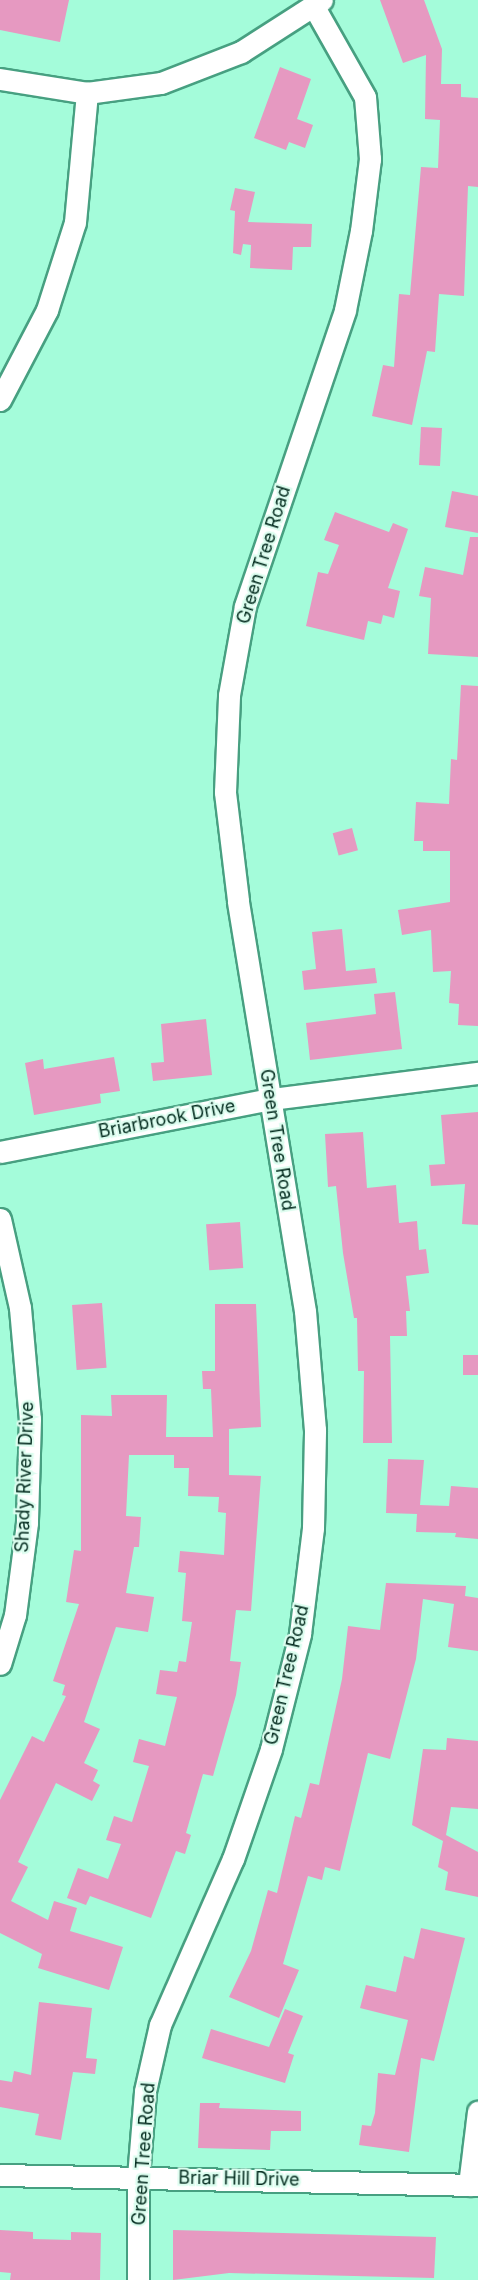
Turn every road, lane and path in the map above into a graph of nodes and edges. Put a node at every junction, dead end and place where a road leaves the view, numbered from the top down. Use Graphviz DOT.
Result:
graph roads {
  1 [pos="318,3"];
  2 [pos="0,79"];
  3 [pos="87,93"];
  4 [pos="0,400"];
  5 [pos="478,1073"];
  6 [pos="271,1099"];
  7 [pos="0,1152"];
  8 [pos="0,1219"];
  9 [pos="0,1664"];
  10 [pos="478,2112"];
  11 [pos="0,2175"];
  12 [pos="138,2177"];
  13 [pos="474,2185"];
  14 [pos="138,2280"];
  1 -- 3 [label="street"];
  1 -- 6 [label="street, Green Tree Road"];
  2 -- 3 [label="street"];
  3 -- 4 [label="street"];
  5 -- 6 [label="street, Briarbrook Drive"];
  6 -- 7 [label="street, Briarbrook Drive"];
  6 -- 12 [label="street, Green Tree Road"];
  8 -- 9 [label="street, Shady River Drive"];
  10 -- 13 [label="street"];
  11 -- 12 [label="street, Briar Hill Drive"];
  12 -- 13 [label="street, Briar Hill Drive"];
  12 -- 14 [label="street, Green Tree Road"];
}
